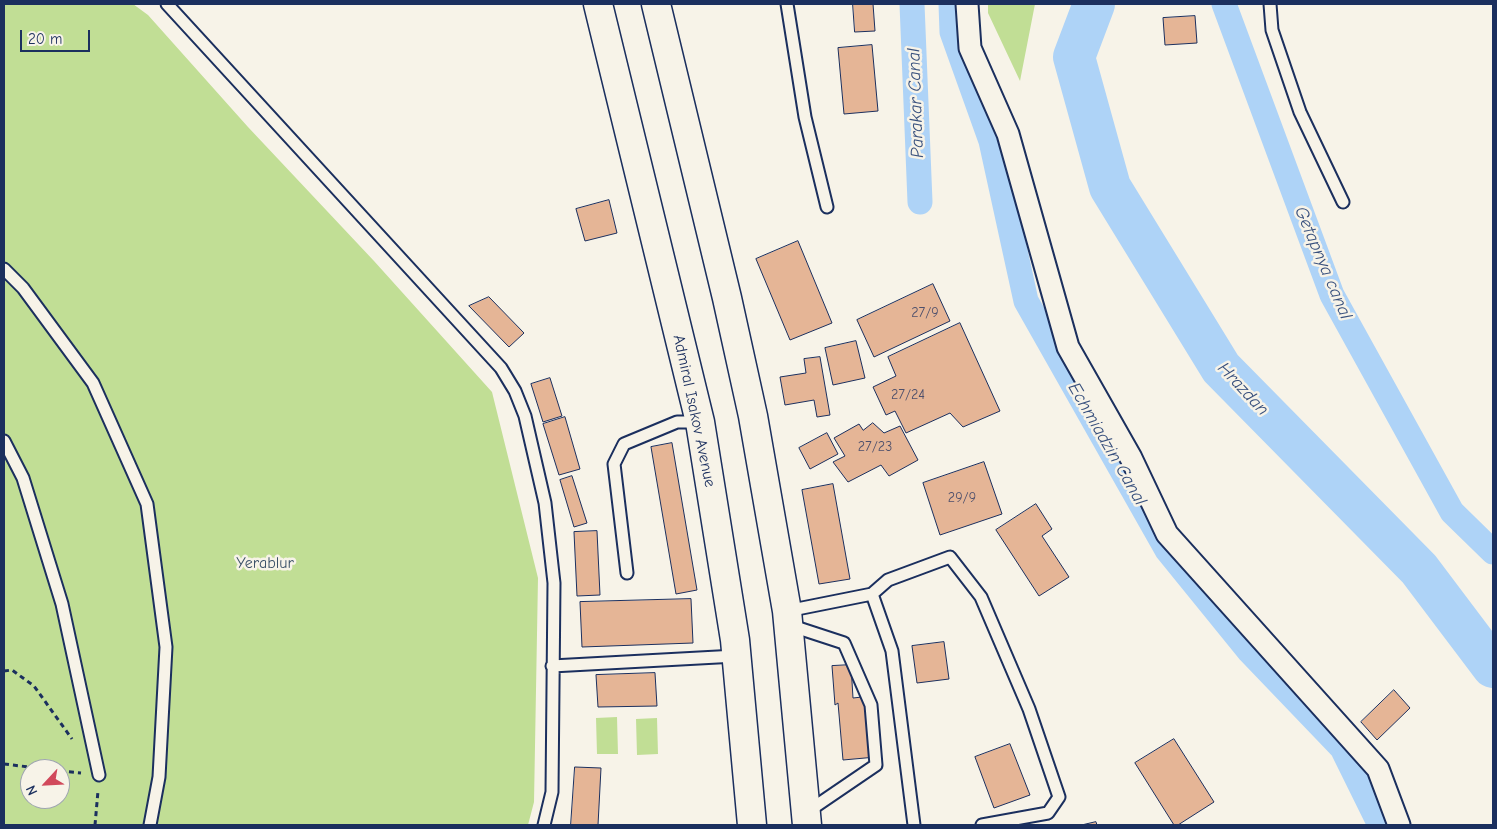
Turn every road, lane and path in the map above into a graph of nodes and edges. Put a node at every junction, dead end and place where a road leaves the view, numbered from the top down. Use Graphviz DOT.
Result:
graph roads {
  1 [pos="166,4"];
  2 [pos="598,4"];
  3 [pos="656,4"];
  4 [pos="787,4"];
  5 [pos="967,4"];
  6 [pos="1270,4"];
  7 [pos="1343,202"];
  8 [pos="827,208"];
  9 [pos="4,269"];
  10 [pos="700,422"];
  11 [pos="4,441"];
  12 [pos="626,573"];
  13 [pos="872,594"];
  14 [pos="787,618"];
  15 [pos="736,656"];
  16 [pos="552,666"];
  17 [pos="4,671"];
  18 [pos="4,764"];
  19 [pos="20,766"];
  20 [pos="99,775"];
  21 [pos="807,819"];
  22 [pos="95,825"];
  23 [pos="150,825"];
  24 [pos="544,825"];
  25 [pos="752,825"];
  26 [pos="914,825"];
  27 [pos="982,825"];
  28 [pos="1399,825"];
  1 -- 16 [label="lane"];
  2 -- 10 [label="highway, Admiral Isakov Avenue"];
  3 -- 14 [label="highway"];
  4 -- 8 [label="lane"];
  5 -- 28 [label="street"];
  6 -- 7 [label="lane"];
  9 -- 23 [label="lane"];
  10 -- 12 [label="lane"];
  10 -- 15 [label="highway, Admiral Isakov Avenue"];
  11 -- 20 [label="lane"];
  13 -- 14 [label="lane"];
  13 -- 26 [label="lane"];
  13 -- 27 [label="lane"];
  14 -- 21 [label="highway"];
  14 -- 21 [label="lane"];
  15 -- 16 [label="lane"];
  15 -- 25 [label="highway, Admiral Isakov Avenue"];
  16 -- 24 [label="lane"];
  17 -- 20 [label="path"];
  18 -- 19 [label="path"];
  20 -- 22 [label="path"];
}
